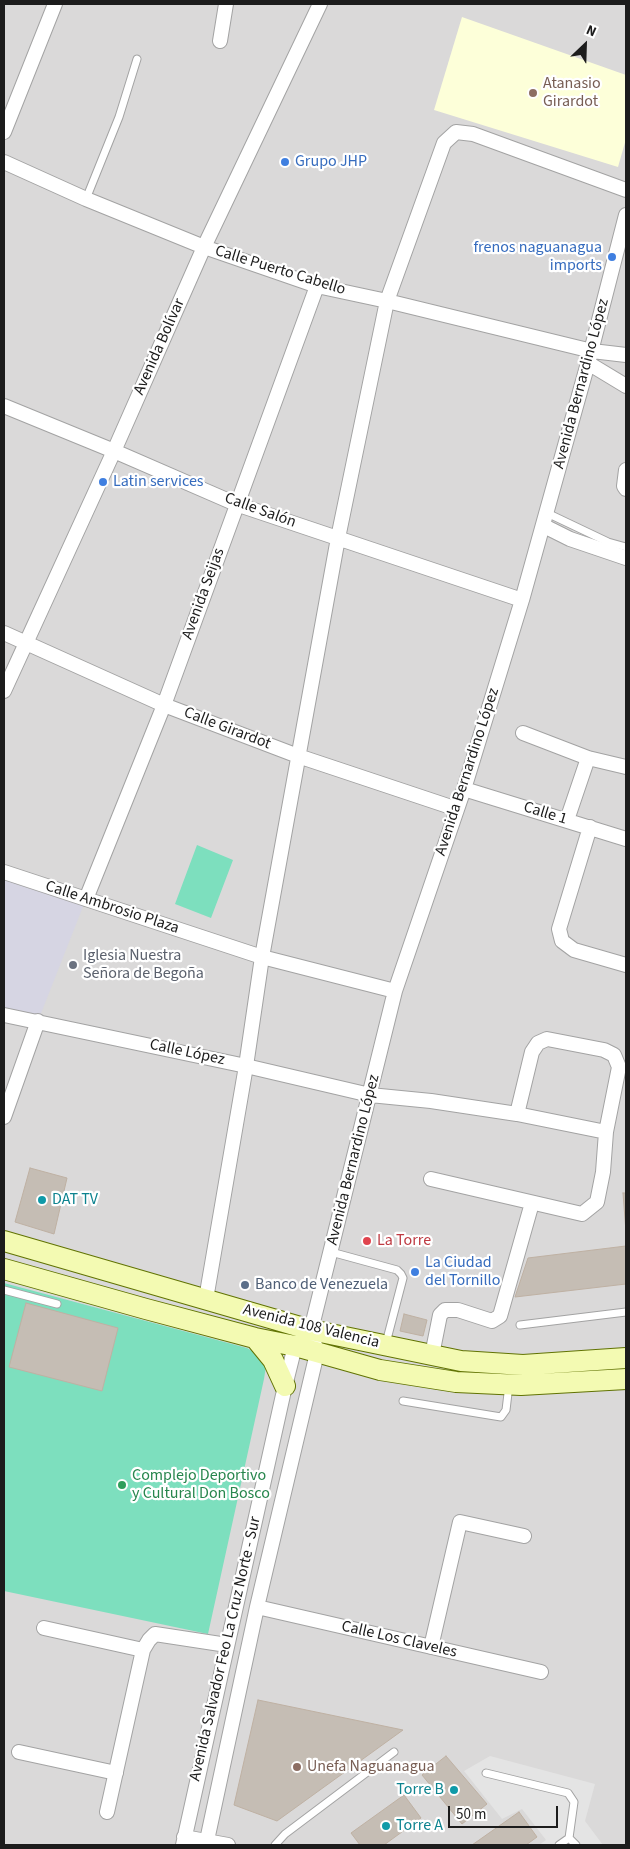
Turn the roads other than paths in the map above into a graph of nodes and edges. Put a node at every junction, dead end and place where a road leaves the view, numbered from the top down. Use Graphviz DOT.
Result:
graph roads {
  1 [pos="55,4"];
  2 [pos="226,4"];
  3 [pos="320,4"];
  4 [pos="220,41"];
  5 [pos="137,59"];
  6 [pos="4,132"];
  7 [pos="4,162"];
  8 [pos="626,190"];
  9 [pos="86,199"];
  10 [pos="626,214"];
  11 [pos="204,247"];
  12 [pos="317,286"];
  13 [pos="387,301"];
  14 [pos="626,355"];
  15 [pos="590,357"];
  16 [pos="626,386"];
  17 [pos="4,406"];
  18 [pos="114,451"];
  19 [pos="626,470"];
  20 [pos="626,489"];
  21 [pos="236,504"];
  22 [pos="546,520"];
  23 [pos="338,538"];
  24 [pos="626,547"];
  25 [pos="626,558"];
  26 [pos="522,600"];
  27 [pos="4,632"];
  28 [pos="26,642"];
  29 [pos="4,691"];
  30 [pos="164,705"];
  31 [pos="523,732"];
  32 [pos="298,756"];
  33 [pos="588,758"];
  34 [pos="626,767"];
  35 [pos="464,789"];
  36 [pos="457,809"];
  37 [pos="567,820"];
  38 [pos="590,827"];
  39 [pos="626,839"];
  40 [pos="4,872"];
  41 [pos="86,899"];
  42 [pos="262,957"];
  43 [pos="626,965"];
  44 [pos="395,991"];
  45 [pos="4,1014"];
  46 [pos="38,1021"];
  47 [pos="246,1066"];
  48 [pos="370,1095"];
  49 [pos="518,1114"];
  50 [pos="4,1117"];
  51 [pos="606,1132"];
  52 [pos="431,1180"];
  53 [pos="532,1203"];
  54 [pos="4,1242"];
  55 [pos="331,1252"];
  56 [pos="4,1269"];
  57 [pos="4,1290"];
  58 [pos="206,1299"];
  59 [pos="57,1304"];
  60 [pos="626,1312"];
  61 [pos="520,1325"];
  62 [pos="311,1330"];
  63 [pos="256,1338"];
  64 [pos="296,1346"];
  65 [pos="385,1346"];
  66 [pos="317,1353"];
  67 [pos="432,1355"];
  68 [pos="626,1358"];
  69 [pos="626,1379"];
  70 [pos="509,1385"];
  71 [pos="285,1386"];
  72 [pos="403,1401"];
  73 [pos="524,1536"];
  74 [pos="257,1607"];
  75 [pos="44,1628"];
  76 [pos="227,1646"];
  77 [pos="431,1647"];
  78 [pos="143,1650"];
  79 [pos="541,1672"];
  80 [pos="19,1752"];
  81 [pos="394,1752"];
  82 [pos="116,1772"];
  83 [pos="486,1773"];
  84 [pos="107,1812"];
  85 [pos="569,1838"];
  86 [pos="183,1841"];
  87 [pos="215,1844"];
  88 [pos="275,1845"];
  89 [pos="559,1845"];
  90 [pos="576,1845"];
  1 -- 6 [label="street"];
  2 -- 4 [label="street"];
  3 -- 11 [label="street, Avenida Bolívar"];
  5 -- 9 [label="lane"];
  7 -- 9 [label="street, Calle Puerto Cabello"];
  8 -- 13 [label="street"];
  9 -- 11 [label="street, Calle Puerto Cabello"];
  10 -- 15 [label="street, Avenida Bernardino López"];
  11 -- 12 [label="street, Calle Puerto Cabello"];
  11 -- 18 [label="street, Avenida Bolívar"];
  12 -- 13 [label="street, Calle Puerto Cabello"];
  12 -- 21 [label="street, Avenida Seijas"];
  13 -- 15 [label="street, Calle Puerto Cabello"];
  13 -- 23 [label="street"];
  14 -- 15 [label="street, Calle Puerto Cabello"];
  15 -- 16 [label="street"];
  15 -- 22 [label="street, Avenida Bernardino López"];
  17 -- 18 [label="street, Calle Salón"];
  18 -- 21 [label="street, Calle Salón"];
  18 -- 28 [label="street, Avenida Bolívar"];
  19 -- 20 [label="street"];
  21 -- 23 [label="street, Calle Salón"];
  21 -- 30 [label="street, Avenida Seijas"];
  22 -- 24 [label="lane"];
  22 -- 25 [label="street"];
  22 -- 26 [label="street, Avenida Bernardino López"];
  23 -- 26 [label="street, Calle Salón"];
  23 -- 32 [label="street"];
  26 -- 35 [label="street, Avenida Bernardino López"];
  27 -- 28 [label="street, Calle Girardot"];
  28 -- 29 [label="street, Avenida Bolívar"];
  28 -- 30 [label="street, Calle Girardot"];
  30 -- 32 [label="street, Calle Girardot"];
  30 -- 41 [label="street, Avenida Seijas"];
  31 -- 33 [label="street"];
  32 -- 36 [label="street, Calle Girardot"];
  32 -- 42 [label="street"];
  33 -- 34 [label="street"];
  33 -- 37 [label="street"];
  35 -- 36 [label="street, Avenida Bernardino López"];
  35 -- 37 [label="street, Calle 1"];
  36 -- 44 [label="street, Avenida Bernardino López"];
  37 -- 38 [label="street, Calle 1"];
  38 -- 39 [label="street, Calle 1"];
  38 -- 43 [label="street"];
  40 -- 41 [label="street, Calle Ambrosio Plaza"];
  41 -- 42 [label="street, Calle Ambrosio Plaza"];
  42 -- 44 [label="street, Calle Ambrosio Plaza"];
  42 -- 47 [label="street"];
  44 -- 48 [label="street, Avenida Bernardino López"];
  45 -- 46 [label="street, Calle López"];
  46 -- 47 [label="street, Calle López"];
  46 -- 50 [label="street"];
  47 -- 48 [label="street, Calle López"];
  47 -- 58 [label="street"];
  48 -- 49 [label="street, Calle López"];
  48 -- 55 [label="street, Avenida Bernardino López"];
  49 -- 51 [label="street, Calle López"];
  49 -- 51 [label="street"];
  51 -- 53 [label="street"];
  52 -- 53 [label="street"];
  53 -- 67 [label="street"];
  54 -- 58 [label="street, Avenida 108 Valencia"];
  55 -- 62 [label="street, Avenida Bernardino López"];
  55 -- 65 [label="lane"];
  56 -- 63 [label="street, Avenida 108 Valencia"];
  57 -- 59 [label="lane"];
  58 -- 62 [label="street, Avenida 108 Valencia"];
  60 -- 61 [label="lane"];
  62 -- 64 [label="street, Avenida Salvador Feo La Cruz Norte - Sur"];
  62 -- 65 [label="street, Avenida 108 Valencia"];
  62 -- 66 [label="street, Avenida Salvador Feo La Cruz Norte - Sur"];
  63 -- 64 [label="street, Avenida 108 Valencia"];
  63 -- 71 [label="street"];
  64 -- 66 [label="street, Avenida 108 Valencia"];
  64 -- 71 [label="street, Avenida Salvador Feo La Cruz Norte - Sur"];
  65 -- 67 [label="street, Avenida 108 Valencia"];
  66 -- 70 [label="street, Avenida 108 Valencia"];
  66 -- 74 [label="street, Avenida Salvador Feo La Cruz Norte - Sur"];
  67 -- 68 [label="street, Avenida 108 Valencia"];
  69 -- 70 [label="street, Avenida 108 Valencia"];
  70 -- 72 [label="lane"];
  71 -- 76 [label="street, Avenida Salvador Feo La Cruz Norte - Sur"];
  73 -- 77 [label="street"];
  74 -- 77 [label="street, Calle Los Claveles"];
  74 -- 87 [label="street, Avenida Salvador Feo La Cruz Norte - Sur"];
  75 -- 78 [label="street"];
  76 -- 78 [label="street"];
  76 -- 86 [label="street, Avenida Salvador Feo La Cruz Norte - Sur"];
  77 -- 79 [label="street, Calle Los Claveles"];
  78 -- 82 [label="street"];
  80 -- 82 [label="street"];
  81 -- 88 [label="lane"];
  82 -- 84 [label="street"];
  83 -- 85 [label="lane"];
  85 -- 89 [label="lane"];
  85 -- 90 [label="lane"];
  86 -- 87 [label="street"];
}
